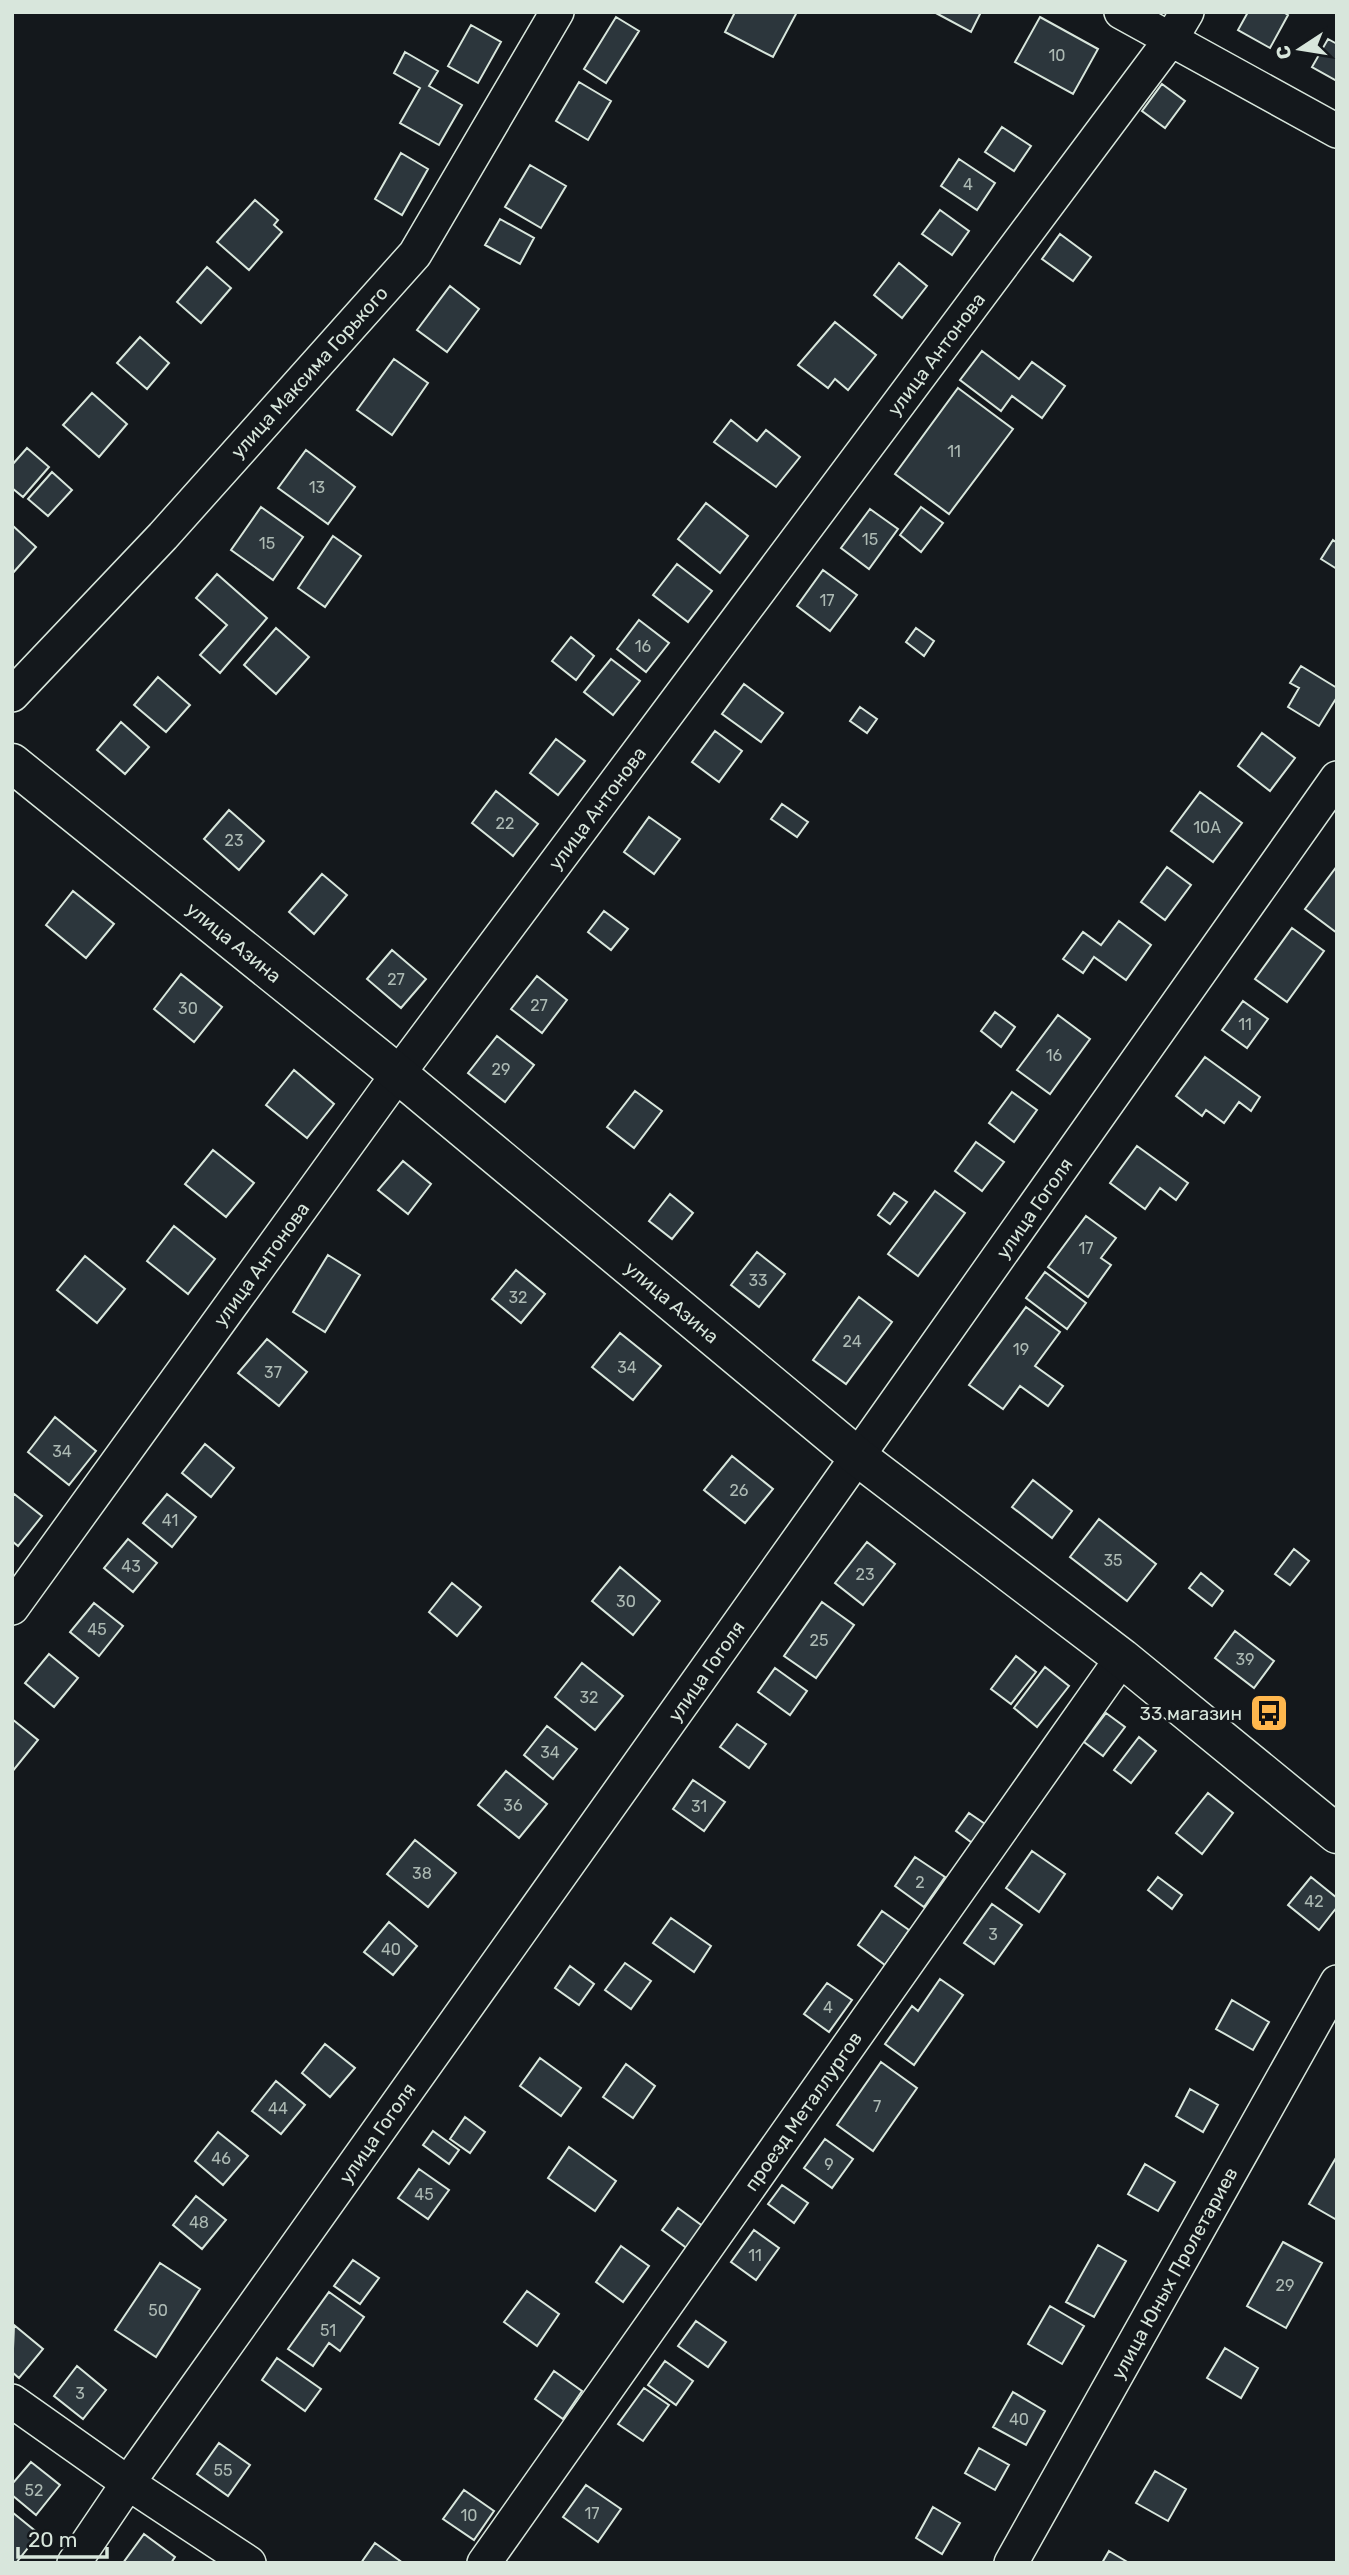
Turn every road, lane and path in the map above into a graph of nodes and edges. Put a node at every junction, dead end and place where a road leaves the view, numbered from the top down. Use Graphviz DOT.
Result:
graph roads {
  1 [pos="557,12"];
  2 [pos="1121,12"];
  3 [pos="1179,26"];
  4 [pos="1337,131"];
  5 [pos="12,695"];
  6 [pos="12,763"];
  7 [pos="1333,793"];
  8 [pos="398,1074"];
  9 [pos="858,1457"];
  10 [pos="12,1608"];
  11 [pos="1122,1658"];
  12 [pos="1337,1834"];
  13 [pos="1337,1982"];
  14 [pos="12,2401"];
  15 [pos="128,2483"];
  16 [pos="74,2563"];
  17 [pos="249,2563"];
  18 [pos="484,2563"];
  19 [pos="1011,2563"];
  1 -- 5 [label="street, улица Максима Горького"];
  2 -- 3 [label="street"];
  3 -- 4 [label="street"];
  3 -- 8 [label="street, улица Антонова"];
  6 -- 8 [label="main road, улица Азина"];
  7 -- 9 [label="street, улица Гоголя"];
  8 -- 9 [label="main road, улица Азина"];
  8 -- 10 [label="street, улица Антонова"];
  9 -- 11 [label="main road, улица Азина"];
  9 -- 15 [label="street, улица Гоголя"];
  11 -- 12 [label="main road, улица Азина"];
  11 -- 18 [label="street, проезд Металлургов"];
  13 -- 19 [label="street, улица Юных Пролетариев"];
  14 -- 15 [label="street"];
  15 -- 16 [label="street, улица Гоголя"];
  15 -- 17 [label="street"];
}
